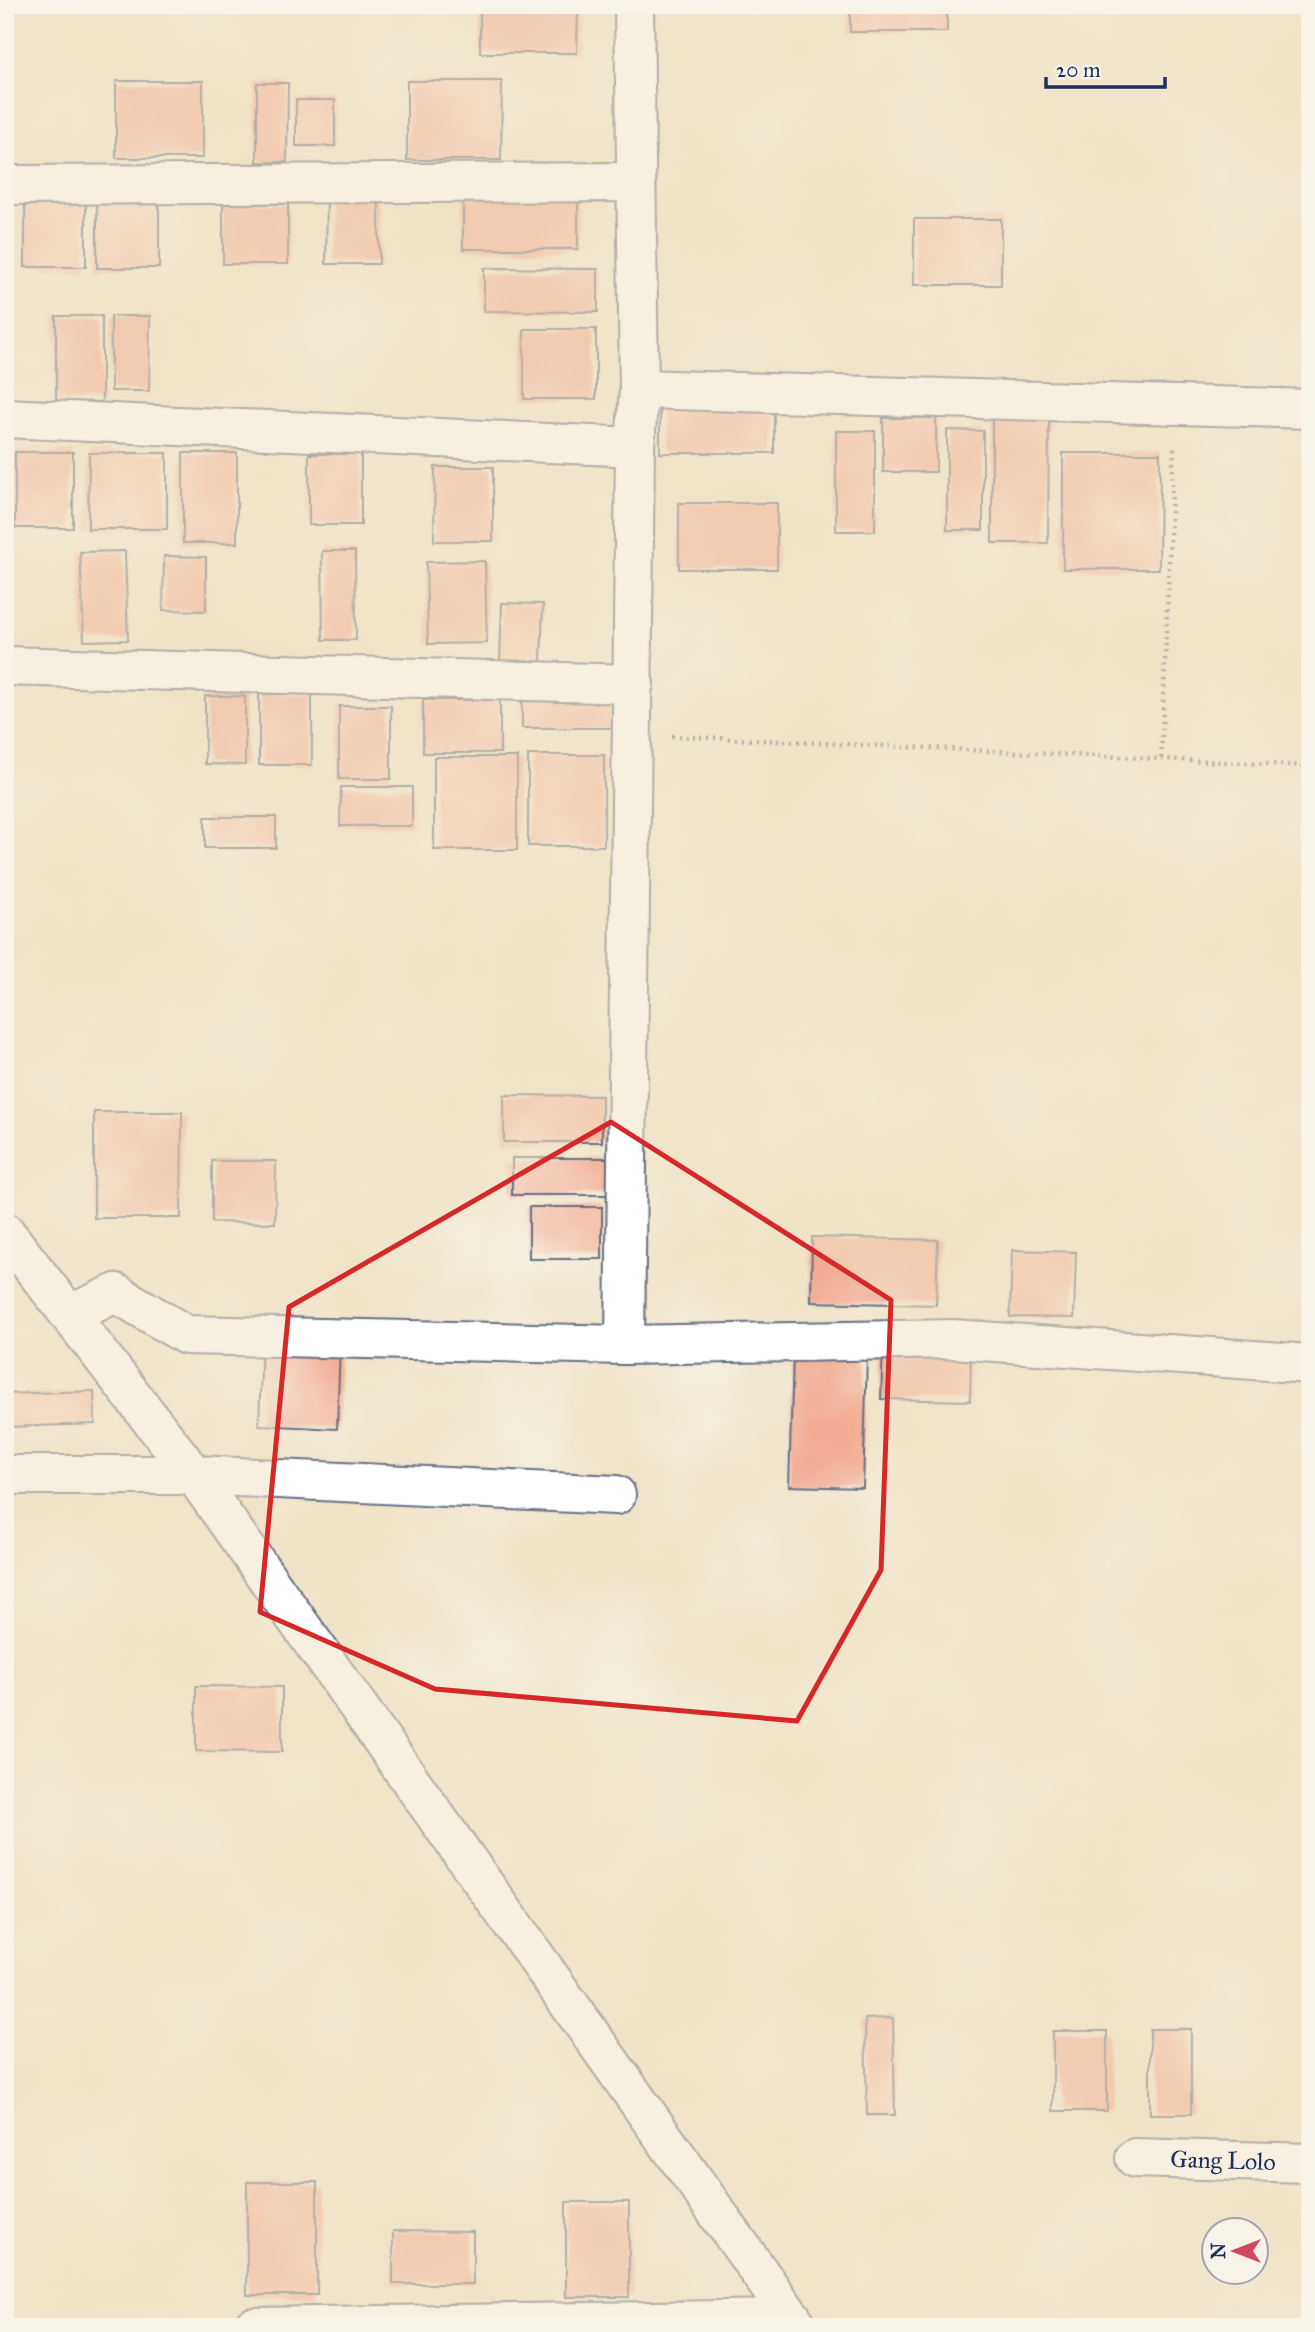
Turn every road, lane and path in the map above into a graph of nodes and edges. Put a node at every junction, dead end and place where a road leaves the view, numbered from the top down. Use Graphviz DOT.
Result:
graph roads {
  1 [pos="634,5"];
  2 [pos="634,181"];
  3 [pos="5,185"];
  4 [pos="639,389"];
  5 [pos="1176,405"];
  6 [pos="1310,409"];
  7 [pos="5,418"];
  8 [pos="635,447"];
  9 [pos="5,666"];
  10 [pos="634,684"];
  11 [pos="633,734"];
  12 [pos="1161,758"];
  13 [pos="1310,766"];
  14 [pos="5,1232"];
  15 [pos="75,1311"];
  16 [pos="625,1345"];
  17 [pos="1310,1364"];
  18 [pos="5,1475"];
  19 [pos="194,1475"];
  20 [pos="615,1496"];
  21 [pos="1135,2158"];
  22 [pos="1310,2163"];
  23 [pos="795,2323"];
  24 [pos="253,2327"];
  1 -- 2 [label="street"];
  2 -- 3 [label="street"];
  2 -- 4 [label="street"];
  4 -- 5 [label="street"];
  4 -- 8 [label="street"];
  5 -- 6 [label="street"];
  5 -- 12 [label="path"];
  7 -- 8 [label="street"];
  8 -- 10 [label="street"];
  9 -- 10 [label="street"];
  10 -- 11 [label="street"];
  11 -- 12 [label="path"];
  11 -- 16 [label="street"];
  12 -- 13 [label="path"];
  14 -- 15 [label="street"];
  15 -- 16 [label="street"];
  15 -- 19 [label="street"];
  16 -- 17 [label="street"];
  18 -- 19 [label="street"];
  19 -- 20 [label="street"];
  19 -- 23 [label="street"];
  21 -- 22 [label="street, Gang Lolo"];
  23 -- 24 [label="street"];
}
